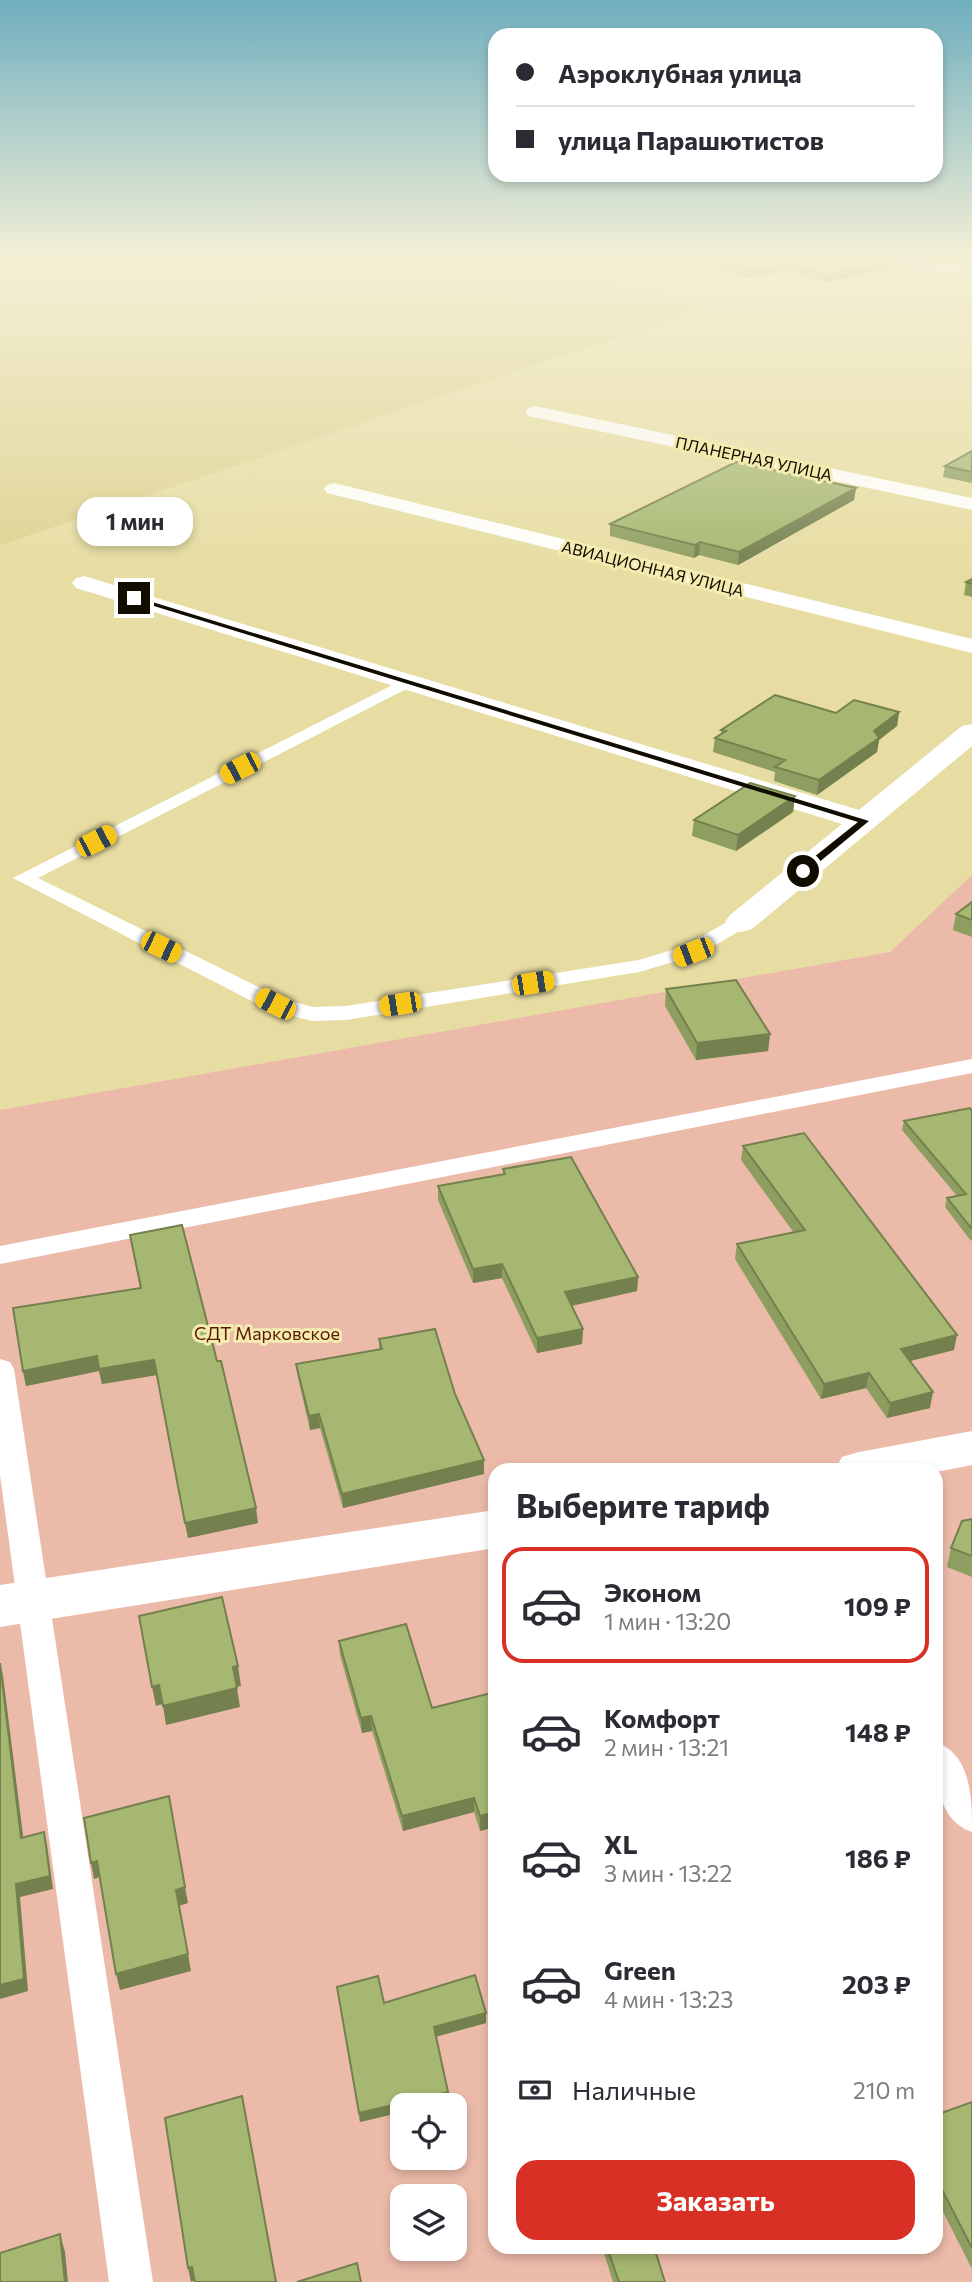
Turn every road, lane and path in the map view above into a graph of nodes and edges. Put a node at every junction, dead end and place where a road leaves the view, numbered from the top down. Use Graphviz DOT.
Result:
graph roads {
  1 [pos="536,412"];
  2 [pos="334,489"];
  3 [pos="972,504"];
  4 [pos="83,583"];
  5 [pos="972,646"];
  6 [pos="408,682"];
  7 [pos="972,732"];
  8 [pos="864,821"];
  9 [pos="741,922"];
  10 [pos="972,1066"];
  11 [pos="0,1255"];
  12 [pos="0,1369"];
  13 [pos="972,1448"];
  14 [pos="895,1463"];
  15 [pos="488,1530"];
  16 [pos="17,1603"];
  17 [pos="943,1768"];
  18 [pos="972,1816"];
  19 [pos="131,2282"];
  1 -- 3 [label="street, ПЛАНЕРНАЯ УЛИЦА"];
  2 -- 5 [label="street, АВИАЦИОННАЯ УЛИЦА"];
  4 -- 6 [label="street"];
  6 -- 8 [label="street"];
  6 -- 9 [label="lane"];
  7 -- 8 [label="street"];
  8 -- 9 [label="street"];
  10 -- 11 [label="lane"];
  12 -- 16 [label="lane"];
  13 -- 14 [label="street"];
  15 -- 16 [label="street"];
  16 -- 19 [label="lane"];
  17 -- 18 [label="lane"];
}
